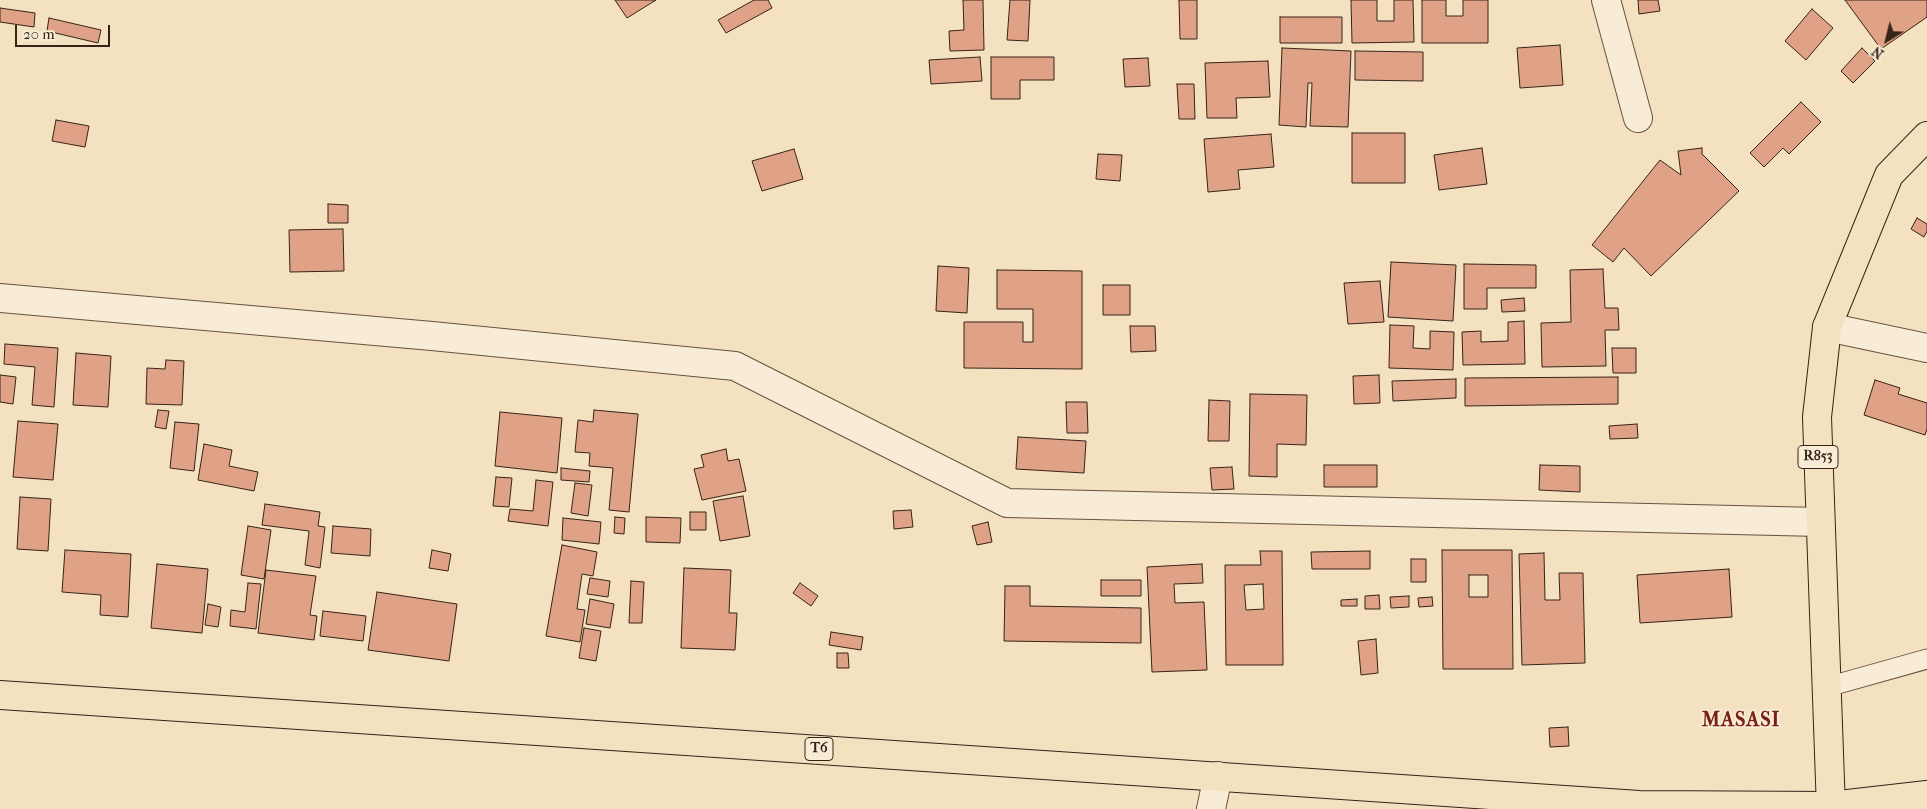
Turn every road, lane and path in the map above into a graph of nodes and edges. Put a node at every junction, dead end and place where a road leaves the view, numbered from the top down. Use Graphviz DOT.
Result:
graph roads {
  1 [pos="1606,0"];
  2 [pos="1638,118"];
  3 [pos="1927,136"];
  4 [pos="0,298"];
  5 [pos="1827,327"];
  6 [pos="1927,348"];
  7 [pos="1820,522"];
  8 [pos="1927,659"];
  9 [pos="1827,687"];
  10 [pos="0,695"];
  11 [pos="1218,776"];
  12 [pos="1927,795"];
  13 [pos="1830,808"];
  14 [pos="1211,809"];
  1 -- 2 [label="street"];
  3 -- 5 [label="main road, R853"];
  4 -- 7 [label="street"];
  5 -- 6 [label="street"];
  5 -- 7 [label="main road, R853"];
  7 -- 9 [label="main road, R853"];
  8 -- 9 [label="lane"];
  9 -- 13 [label="main road, R853"];
  10 -- 11 [label="main road, T6"];
  11 -- 13 [label="main road, T6"];
  11 -- 14 [label="street"];
  12 -- 13 [label="main road, T6"];
}
